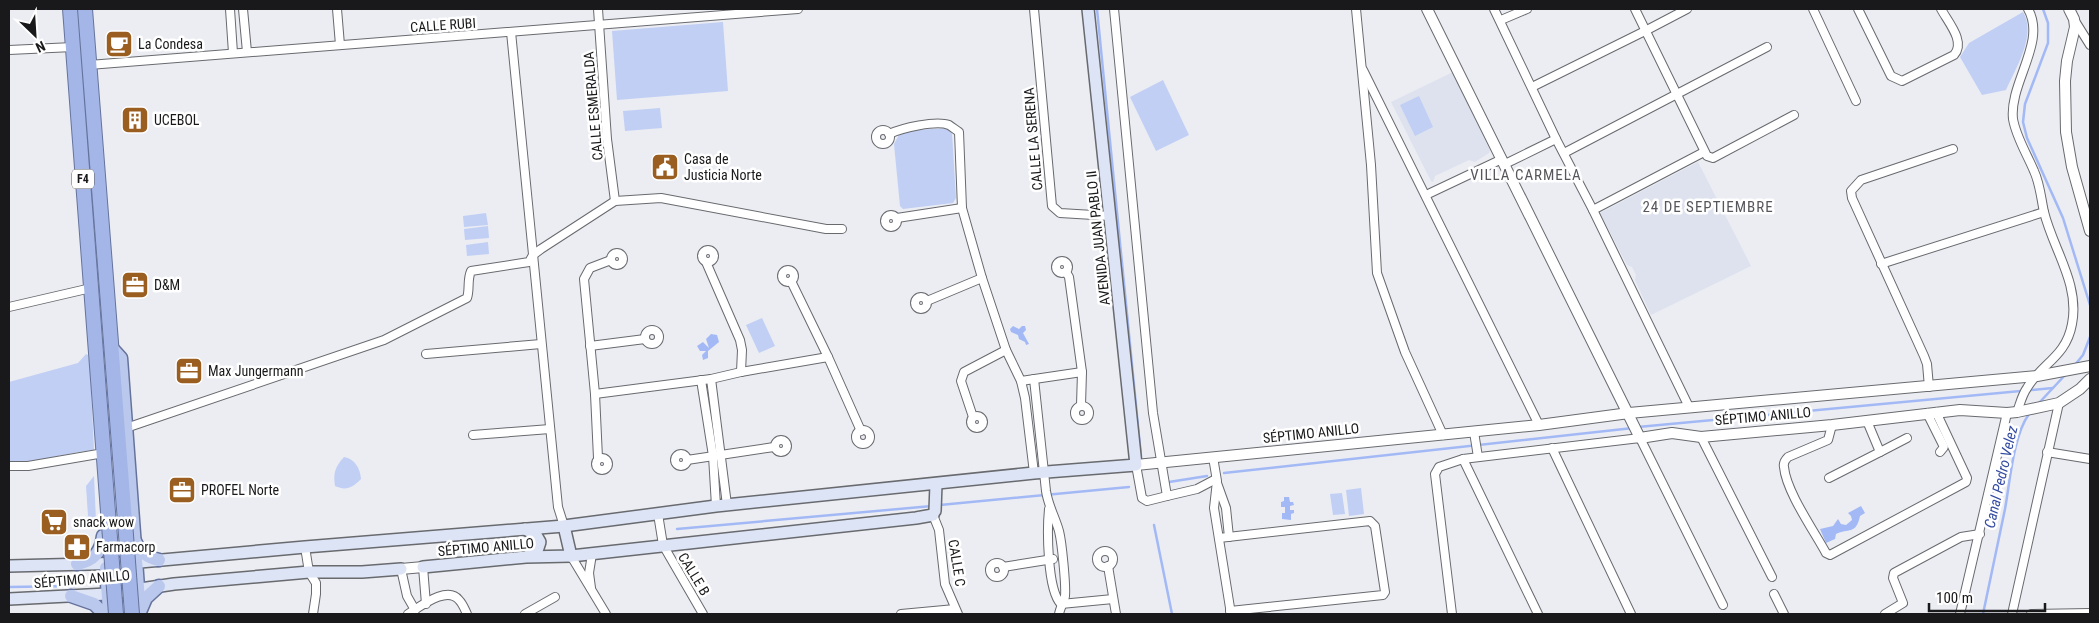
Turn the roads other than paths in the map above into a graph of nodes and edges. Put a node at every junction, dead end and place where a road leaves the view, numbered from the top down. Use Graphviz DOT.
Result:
graph roads {
  1 [pos="70,9"];
  2 [pos="85,9"];
  3 [pos="230,9"];
  4 [pos="244,9"];
  5 [pos="337,9"];
  6 [pos="598,9"];
  7 [pos="798,9"];
  8 [pos="1034,9"];
  9 [pos="1088,9"];
  10 [pos="1114,9"];
  11 [pos="1356,9"];
  12 [pos="1427,9"];
  13 [pos="1494,9"];
  14 [pos="1527,9"];
  15 [pos="1635,9"];
  16 [pos="1686,9"];
  17 [pos="1813,9"];
  18 [pos="1858,9"];
  19 [pos="1941,9"];
  20 [pos="2028,9"];
  21 [pos="2069,9"];
  22 [pos="2074,19"];
  23 [pos="1501,20"];
  24 [pos="599,25"];
  25 [pos="1645,31"];
  26 [pos="511,32"];
  27 [pos="2089,40"];
  28 [pos="340,46"];
  29 [pos="1767,46"];
  30 [pos="73,47"];
  31 [pos="9,50"];
  32 [pos="247,52"];
  33 [pos="234,54"];
  34 [pos="89,65"];
  35 [pos="1361,66"];
  36 [pos="1532,87"];
  37 [pos="1676,95"];
  38 [pos="1856,101"];
  39 [pos="1794,115"];
  40 [pos="889,134"];
  41 [pos="1556,139"];
  42 [pos="1953,148"];
  43 [pos="1704,152"];
  44 [pos="1564,153"];
  45 [pos="1503,161"];
  46 [pos="1426,195"];
  47 [pos="615,202"];
  48 [pos="962,208"];
  49 [pos="1593,210"];
  50 [pos="2044,212"];
  51 [pos="1110,216"];
  52 [pos="897,218"];
  53 [pos="842,229"];
  54 [pos="2090,231"];
  55 [pos="532,255"];
  56 [pos="611,260"];
  57 [pos="706,262"];
  58 [pos="1881,264"];
  59 [pos="1066,272"];
  60 [pos="982,278"];
  61 [pos="791,281"];
  62 [pos="92,288"];
  63 [pos="927,301"];
  64 [pos="9,307"];
  65 [pos="645,339"];
  66 [pos="541,344"];
  67 [pos="590,346"];
  68 [pos="112,347"];
  69 [pos="96,349"];
  70 [pos="1006,350"];
  71 [pos="426,354"];
  72 [pos="828,358"];
  73 [pos="2088,366"];
  74 [pos="741,372"];
  75 [pos="1082,372"];
  76 [pos="2037,376"];
  77 [pos="711,379"];
  78 [pos="1034,379"];
  79 [pos="2090,379"];
  80 [pos="701,380"];
  81 [pos="1021,381"];
  82 [pos="1929,387"];
  83 [pos="595,394"];
  84 [pos="2059,403"];
  85 [pos="1081,406"];
  86 [pos="1688,407"];
  87 [pos="2015,412"];
  88 [pos="1932,413"];
  89 [pos="973,417"];
  90 [pos="1867,421"];
  91 [pos="1539,425"];
  92 [pos="1634,425"];
  93 [pos="1832,425"];
  94 [pos="126,428"];
  95 [pos="550,429"];
  96 [pos="861,431"];
  97 [pos="473,435"];
  98 [pos="1443,435"];
  99 [pos="1701,437"];
  100 [pos="1907,438"];
  101 [pos="1475,440"];
  102 [pos="774,447"];
  103 [pos="1552,448"];
  104 [pos="1880,452"];
  105 [pos="1940,452"];
  106 [pos="2047,452"];
  107 [pos="98,454"];
  108 [pos="722,455"];
  109 [pos="713,456"];
  110 [pos="1213,457"];
  111 [pos="1478,457"];
  112 [pos="598,458"];
  113 [pos="2090,458"];
  114 [pos="1463,459"];
  115 [pos="687,460"];
  116 [pos="1160,463"];
  117 [pos="1136,465"];
  118 [pos="9,466"];
  119 [pos="1040,473"];
  120 [pos="1829,478"];
  121 [pos="1216,480"];
  122 [pos="936,484"];
  123 [pos="1167,496"];
  124 [pos="722,505"];
  125 [pos="1048,505"];
  126 [pos="935,509"];
  127 [pos="658,514"];
  128 [pos="564,526"];
  129 [pos="525,528"];
  130 [pos="106,531"];
  131 [pos="1980,534"];
  132 [pos="1219,538"];
  133 [pos="1229,538"];
  134 [pos="134,544"];
  135 [pos="663,546"];
  136 [pos="305,547"];
  137 [pos="592,554"];
  138 [pos="571,556"];
  139 [pos="526,557"];
  140 [pos="105,558"];
  141 [pos="1062,558"];
  142 [pos="159,560"];
  143 [pos="1050,560"];
  144 [pos="136,563"];
  145 [pos="77,564"];
  146 [pos="9,566"];
  147 [pos="1108,566"];
  148 [pos="423,567"];
  149 [pos="1003,567"];
  150 [pos="401,569"];
  151 [pos="309,572"];
  152 [pos="1772,577"];
  153 [pos="159,586"];
  154 [pos="592,588"];
  155 [pos="1774,594"];
  156 [pos="71,596"];
  157 [pos="555,597"];
  158 [pos="9,599"];
  159 [pos="1114,599"];
  160 [pos="426,604"];
  161 [pos="1061,604"];
  162 [pos="1723,605"];
  163 [pos="137,606"];
  164 [pos="109,608"];
  165 [pos="412,612"];
  166 [pos="956,612"];
  167 [pos="2090,612"];
  168 [pos="1231,613"];
  169 [pos="313,614"];
  170 [pos="467,614"];
  171 [pos="525,614"];
  172 [pos="606,614"];
  173 [pos="703,614"];
  174 [pos="901,614"];
  175 [pos="1060,614"];
  176 [pos="1116,614"];
  177 [pos="1452,614"];
  178 [pos="1538,614"];
  179 [pos="1632,614"];
  180 [pos="1784,614"];
  181 [pos="1885,614"];
  182 [pos="1960,614"];
  183 [pos="2012,614"];
  184 [pos="2031,614"];
  1 -- 30 [label="highway, F4"];
  2 -- 34 [label="highway, F4"];
  3 -- 33 [label="street"];
  4 -- 32 [label="street"];
  5 -- 28 [label="street"];
  6 -- 24 [label="street, CALLE ESMERALDA"];
  7 -- 24 [label="street, CALLE RUBI"];
  8 -- 51 [label="street, CALLE LA SERENA"];
  9 -- 51 [label="main road, AVENIDA JUAN PABLO II"];
  10 -- 116 [label="street"];
  11 -- 35 [label="street"];
  12 -- 45 [label="street"];
  13 -- 23 [label="street"];
  14 -- 23 [label="street"];
  15 -- 25 [label="street"];
  16 -- 25 [label="street"];
  17 -- 38 [label="street"];
  18 -- 19 [label="street"];
  20 -- 50 [label="street"];
  21 -- 22 [label="street"];
  22 -- 27 [label="street"];
  22 -- 54 [label="street"];
  23 -- 36 [label="street"];
  24 -- 26 [label="street, CALLE RUBI"];
  24 -- 47 [label="street, CALLE ESMERALDA"];
  25 -- 36 [label="street"];
  25 -- 37 [label="street"];
  26 -- 28 [label="street, CALLE RUBI"];
  26 -- 55 [label="street"];
  28 -- 32 [label="street, CALLE RUBI"];
  29 -- 37 [label="street"];
  30 -- 31 [label="street"];
  30 -- 62 [label="highway, F4"];
  32 -- 33 [label="street, CALLE RUBI"];
  33 -- 34 [label="street, CALLE RUBI"];
  34 -- 68 [label="highway, F4"];
  35 -- 46 [label="street"];
  35 -- 98 [label="street"];
  36 -- 41 [label="street"];
  37 -- 43 [label="street"];
  37 -- 44 [label="street"];
  39 -- 43 [label="street"];
  40 -- 48 [label="street"];
  41 -- 44 [label="street"];
  41 -- 45 [label="street"];
  42 -- 58 [label="street"];
  43 -- 49 [label="street"];
  44 -- 49 [label="street"];
  45 -- 46 [label="street"];
  45 -- 92 [label="street"];
  46 -- 91 [label="street"];
  47 -- 53 [label="street"];
  47 -- 55 [label="street"];
  48 -- 52 [label="street"];
  48 -- 60 [label="street"];
  49 -- 86 [label="street"];
  50 -- 58 [label="street"];
  50 -- 76 [label="street"];
  51 -- 117 [label="main road, AVENIDA JUAN PABLO II"];
  55 -- 66 [label="street"];
  55 -- 94 [label="street"];
  56 -- 67 [label="street"];
  57 -- 74 [label="street"];
  58 -- 82 [label="street"];
  59 -- 75 [label="street"];
  60 -- 63 [label="street"];
  60 -- 70 [label="street"];
  61 -- 72 [label="street"];
  62 -- 64 [label="street"];
  62 -- 69 [label="highway, F4"];
  65 -- 67 [label="street"];
  66 -- 71 [label="street"];
  66 -- 95 [label="street"];
  67 -- 83 [label="street"];
  68 -- 94 [label="main road"];
  68 -- 163 [label="highway, F4, bridge"];
  69 -- 107 [label="main road"];
  69 -- 130 [label="highway, F4"];
  70 -- 81 [label="street"];
  70 -- 89 [label="street"];
  72 -- 74 [label="street"];
  72 -- 96 [label="street"];
  73 -- 76 [label="street, SÉPTIMO ANILLO"];
  74 -- 77 [label="street"];
  75 -- 78 [label="street"];
  75 -- 85 [label="street"];
  76 -- 82 [label="street, SÉPTIMO ANILLO"];
  76 -- 87 [label="street"];
  77 -- 80 [label="street"];
  77 -- 108 [label="street"];
  78 -- 81 [label="street"];
  78 -- 119 [label="street"];
  79 -- 84 [label="street, SÉPTIMO ANILLO"];
  80 -- 83 [label="street"];
  80 -- 109 [label="street"];
  81 -- 119 [label="street"];
  82 -- 86 [label="street, SÉPTIMO ANILLO"];
  83 -- 112 [label="street"];
  84 -- 87 [label="street, SÉPTIMO ANILLO"];
  84 -- 106 [label="street"];
  86 -- 92 [label="street, SÉPTIMO ANILLO"];
  87 -- 88 [label="street, SÉPTIMO ANILLO"];
  87 -- 131 [label="street"];
  88 -- 90 [label="street, SÉPTIMO ANILLO"];
  88 -- 93 [label="street"];
  88 -- 105 [label="street"];
  90 -- 93 [label="street, SÉPTIMO ANILLO"];
  90 -- 104 [label="street"];
  91 -- 92 [label="street, SÉPTIMO ANILLO"];
  91 -- 101 [label="street, SÉPTIMO ANILLO"];
  92 -- 99 [label="street, SÉPTIMO ANILLO"];
  92 -- 103 [label="street, SÉPTIMO ANILLO"];
  92 -- 162 [label="street"];
  93 -- 99 [label="street, SÉPTIMO ANILLO"];
  94 -- 134 [label="main road"];
  95 -- 97 [label="street"];
  95 -- 128 [label="street"];
  98 -- 101 [label="street, SÉPTIMO ANILLO"];
  98 -- 110 [label="street, SÉPTIMO ANILLO"];
  99 -- 152 [label="street"];
  100 -- 104 [label="street"];
  101 -- 111 [label="street"];
  102 -- 108 [label="street"];
  103 -- 111 [label="street, SÉPTIMO ANILLO"];
  103 -- 179 [label="street"];
  104 -- 120 [label="street"];
  106 -- 113 [label="street"];
  106 -- 183 [label="street"];
  107 -- 118 [label="street"];
  107 -- 130 [label="main road"];
  108 -- 109 [label="street"];
  108 -- 124 [label="street"];
  109 -- 115 [label="street"];
  109 -- 124 [label="street"];
  110 -- 116 [label="street, SÉPTIMO ANILLO"];
  110 -- 121 [label="street"];
  111 -- 114 [label="street, SÉPTIMO ANILLO"];
  114 -- 177 [label="street, SÉPTIMO ANILLO"];
  114 -- 178 [label="street"];
  116 -- 117 [label="street, SÉPTIMO ANILLO"];
  116 -- 123 [label="street"];
  117 -- 119 [label="main road, SÉPTIMO ANILLO"];
  117 -- 123 [label="street"];
  119 -- 122 [label="main road, SÉPTIMO ANILLO"];
  119 -- 125 [label="street"];
  121 -- 123 [label="street"];
  121 -- 132 [label="street"];
  121 -- 133 [label="street"];
  122 -- 124 [label="main road, SÉPTIMO ANILLO"];
  122 -- 126 [label="main road"];
  124 -- 127 [label="main road, SÉPTIMO ANILLO"];
  125 -- 141 [label="street"];
  125 -- 143 [label="street"];
  126 -- 135 [label="main road, SÉPTIMO ANILLO"];
  126 -- 166 [label="street, CALLE C"];
  127 -- 128 [label="main road, SÉPTIMO ANILLO"];
  127 -- 135 [label="street"];
  128 -- 129 [label="main road, SÉPTIMO ANILLO"];
  128 -- 138 [label="main road"];
  129 -- 136 [label="main road, SÉPTIMO ANILLO"];
  129 -- 139 [label="main road"];
  130 -- 140 [label="main road"];
  130 -- 145 [label="main road"];
  130 -- 164 [label="highway, F4, bridge"];
  131 -- 181 [label="street"];
  131 -- 182 [label="street"];
  132 -- 133 [label="street"];
  132 -- 168 [label="street"];
  133 -- 168 [label="street"];
  134 -- 140 [label="main road"];
  134 -- 142 [label="main road"];
  134 -- 144 [label="main road"];
  135 -- 137 [label="main road, SÉPTIMO ANILLO"];
  135 -- 173 [label="street, CALLE B"];
  136 -- 142 [label="main road, SÉPTIMO ANILLO"];
  136 -- 151 [label="street"];
  137 -- 138 [label="main road, SÉPTIMO ANILLO"];
  137 -- 154 [label="street"];
  138 -- 139 [label="main road, SÉPTIMO ANILLO"];
  138 -- 154 [label="street"];
  139 -- 148 [label="main road, SÉPTIMO ANILLO"];
  140 -- 144 [label="main road, SÉPTIMO ANILLO"];
  140 -- 145 [label="main road, SÉPTIMO ANILLO"];
  140 -- 164 [label="main road"];
  141 -- 143 [label="street"];
  141 -- 161 [label="street"];
  142 -- 144 [label="main road, SÉPTIMO ANILLO"];
  143 -- 149 [label="street"];
  143 -- 161 [label="street"];
  144 -- 163 [label="main road"];
  145 -- 146 [label="main road, SÉPTIMO ANILLO"];
  147 -- 159 [label="street"];
  148 -- 150 [label="street, SÉPTIMO ANILLO"];
  148 -- 160 [label="street"];
  150 -- 151 [label="main road, SÉPTIMO ANILLO"];
  150 -- 165 [label="street"];
  151 -- 153 [label="main road, SÉPTIMO ANILLO"];
  151 -- 169 [label="street"];
  153 -- 163 [label="main road, SÉPTIMO ANILLO"];
  153 -- 163 [label="main road"];
  154 -- 172 [label="street"];
  155 -- 180 [label="street"];
  156 -- 158 [label="main road, SÉPTIMO ANILLO"];
  156 -- 164 [label="main road, SÉPTIMO ANILLO"];
  156 -- 164 [label="main road"];
  157 -- 171 [label="street"];
  159 -- 161 [label="street"];
  159 -- 176 [label="street"];
  160 -- 165 [label="street"];
  160 -- 170 [label="street"];
  161 -- 175 [label="street"];
  163 -- 164 [label="main road"];
  166 -- 174 [label="street"];
  167 -- 184 [label="street"];
}
